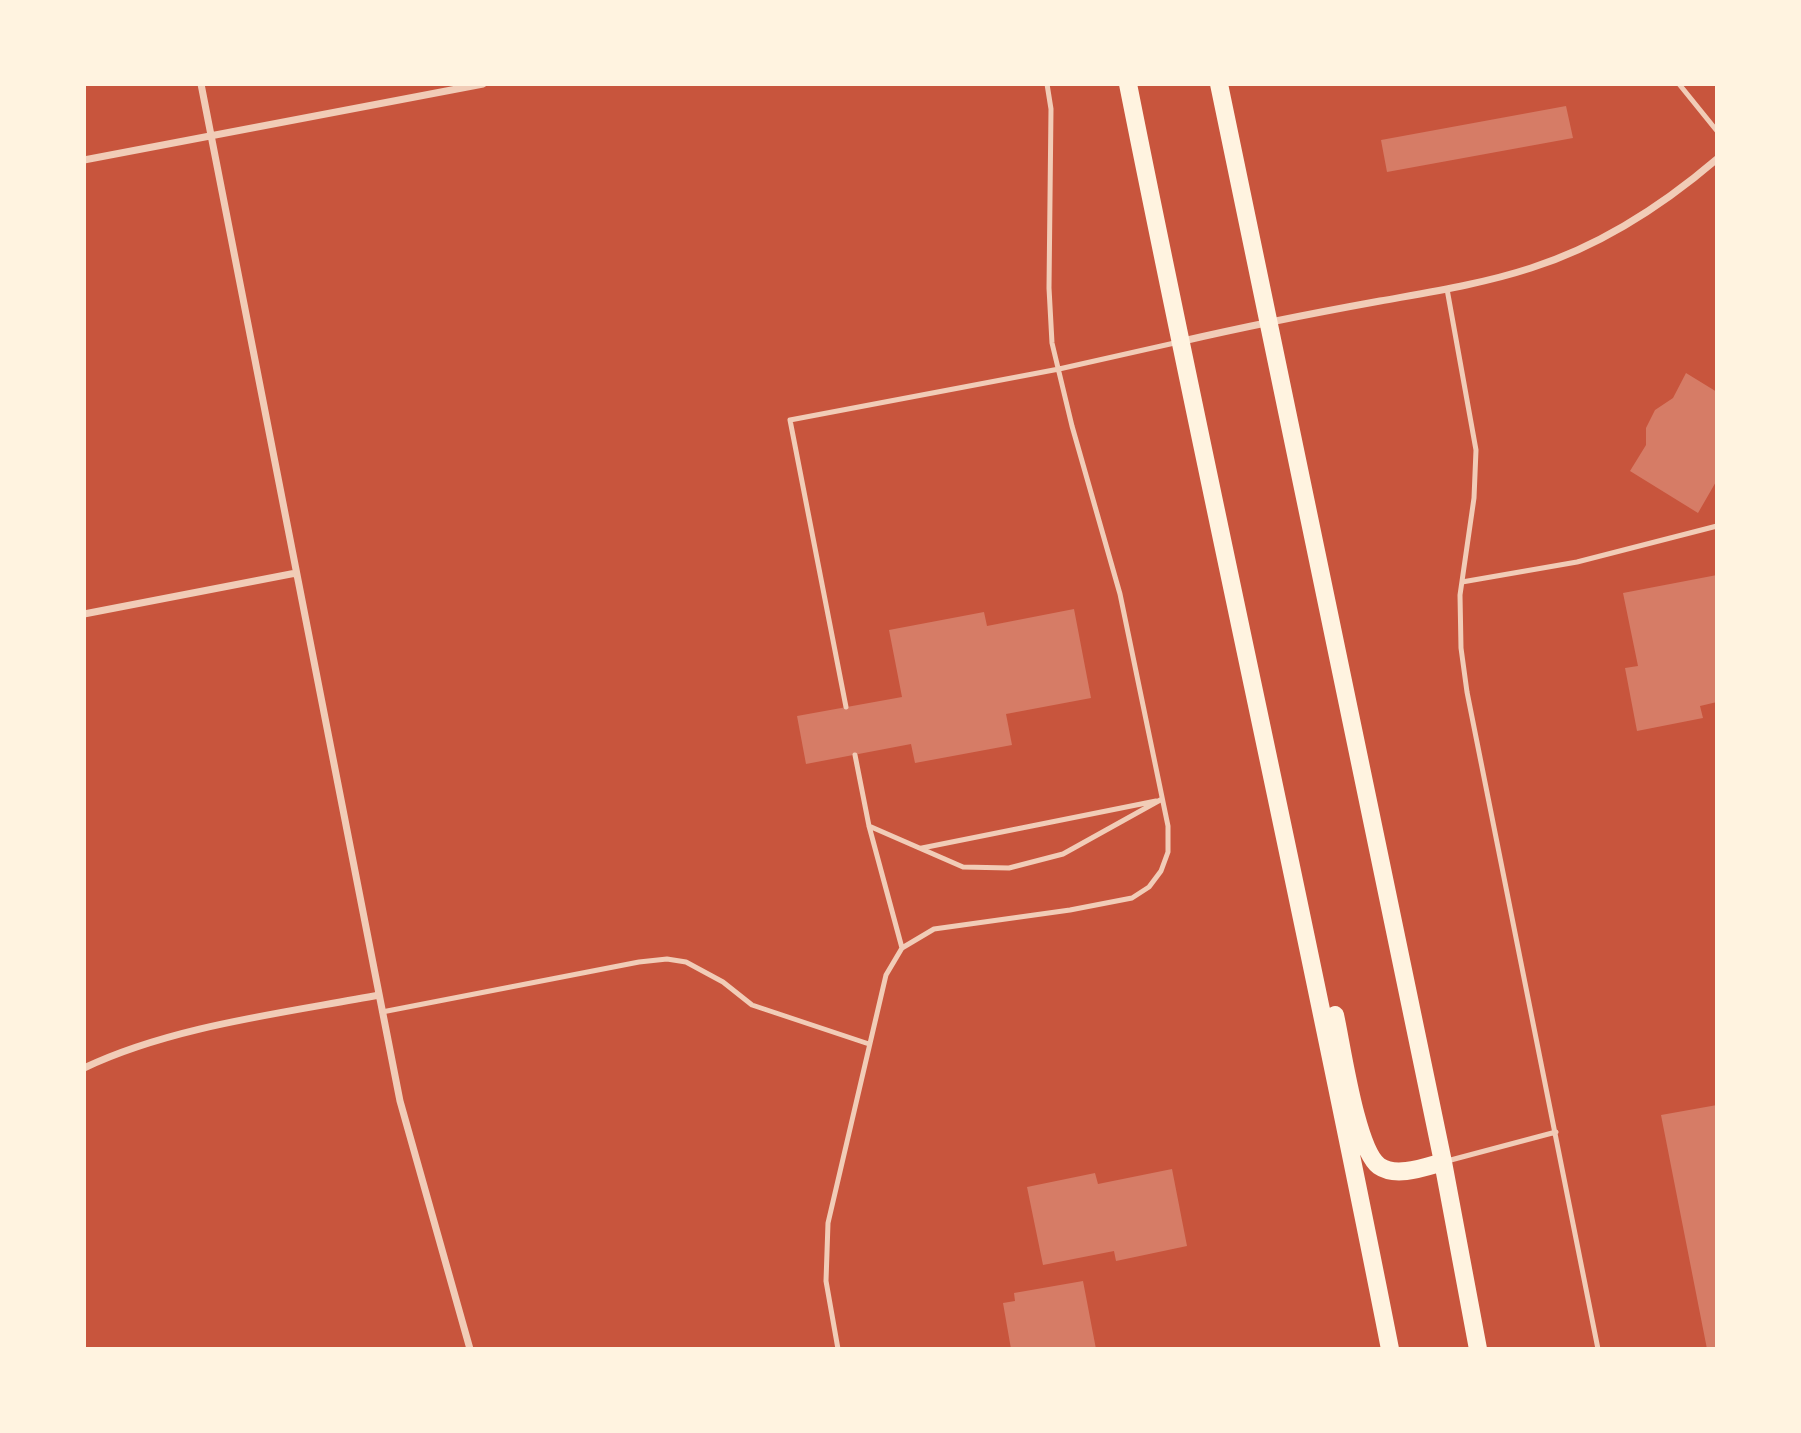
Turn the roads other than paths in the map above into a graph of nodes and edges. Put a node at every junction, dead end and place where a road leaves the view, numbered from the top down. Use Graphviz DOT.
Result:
graph roads {
  1 [pos="201,84"];
  2 [pos="483,84"];
  3 [pos="1047,84"];
  4 [pos="1128,84"];
  5 [pos="1219,84"];
  6 [pos="1679,84"];
  7 [pos="1717,131"];
  8 [pos="211,136"];
  9 [pos="1717,159"];
  10 [pos="84,160"];
  11 [pos="1447,289"];
  12 [pos="1266,322"];
  13 [pos="1179,342"];
  14 [pos="1059,369"];
  15 [pos="1717,526"];
  16 [pos="296,573"];
  17 [pos="1462,582"];
  18 [pos="84,614"];
  19 [pos="846,707"];
  20 [pos="855,755"];
  21 [pos="1163,799"];
  22 [pos="869,826"];
  23 [pos="922,848"];
  24 [pos="902,948"];
  25 [pos="1313,968"];
  26 [pos="379,995"];
  27 [pos="382,1012"];
  28 [pos="869,1044"];
  29 [pos="84,1068"];
  30 [pos="1556,1132"];
  31 [pos="1443,1162"];
  32 [pos="470,1349"];
  33 [pos="838,1349"];
  34 [pos="1390,1349"];
  35 [pos="1478,1349"];
  36 [pos="1598,1349"];
  1 -- 8 [label="street"];
  2 -- 8 [label="street"];
  3 -- 14 [label="lane"];
  4 -- 13 [label="main road"];
  5 -- 12 [label="main road"];
  6 -- 7 [label="lane"];
  8 -- 10 [label="street"];
  8 -- 16 [label="street"];
  9 -- 11 [label="street"];
  11 -- 12 [label="street"];
  11 -- 17 [label="lane"];
  12 -- 13 [label="street"];
  12 -- 31 [label="main road"];
  13 -- 14 [label="lane"];
  13 -- 25 [label="main road"];
  14 -- 19 [label="lane"];
  14 -- 21 [label="lane"];
  15 -- 17 [label="lane"];
  16 -- 18 [label="street"];
  16 -- 26 [label="street"];
  17 -- 30 [label="lane"];
  20 -- 22 [label="lane"];
  21 -- 23 [label="lane"];
  21 -- 23 [label="lane"];
  21 -- 24 [label="lane"];
  22 -- 23 [label="lane"];
  22 -- 24 [label="lane"];
  24 -- 28 [label="lane"];
  25 -- 31 [label="main road"];
  25 -- 34 [label="main road"];
  26 -- 27 [label="street"];
  26 -- 29 [label="street"];
  27 -- 28 [label="lane"];
  27 -- 32 [label="street"];
  28 -- 33 [label="lane"];
  30 -- 31 [label="lane"];
  30 -- 36 [label="lane"];
  31 -- 35 [label="main road"];
}
